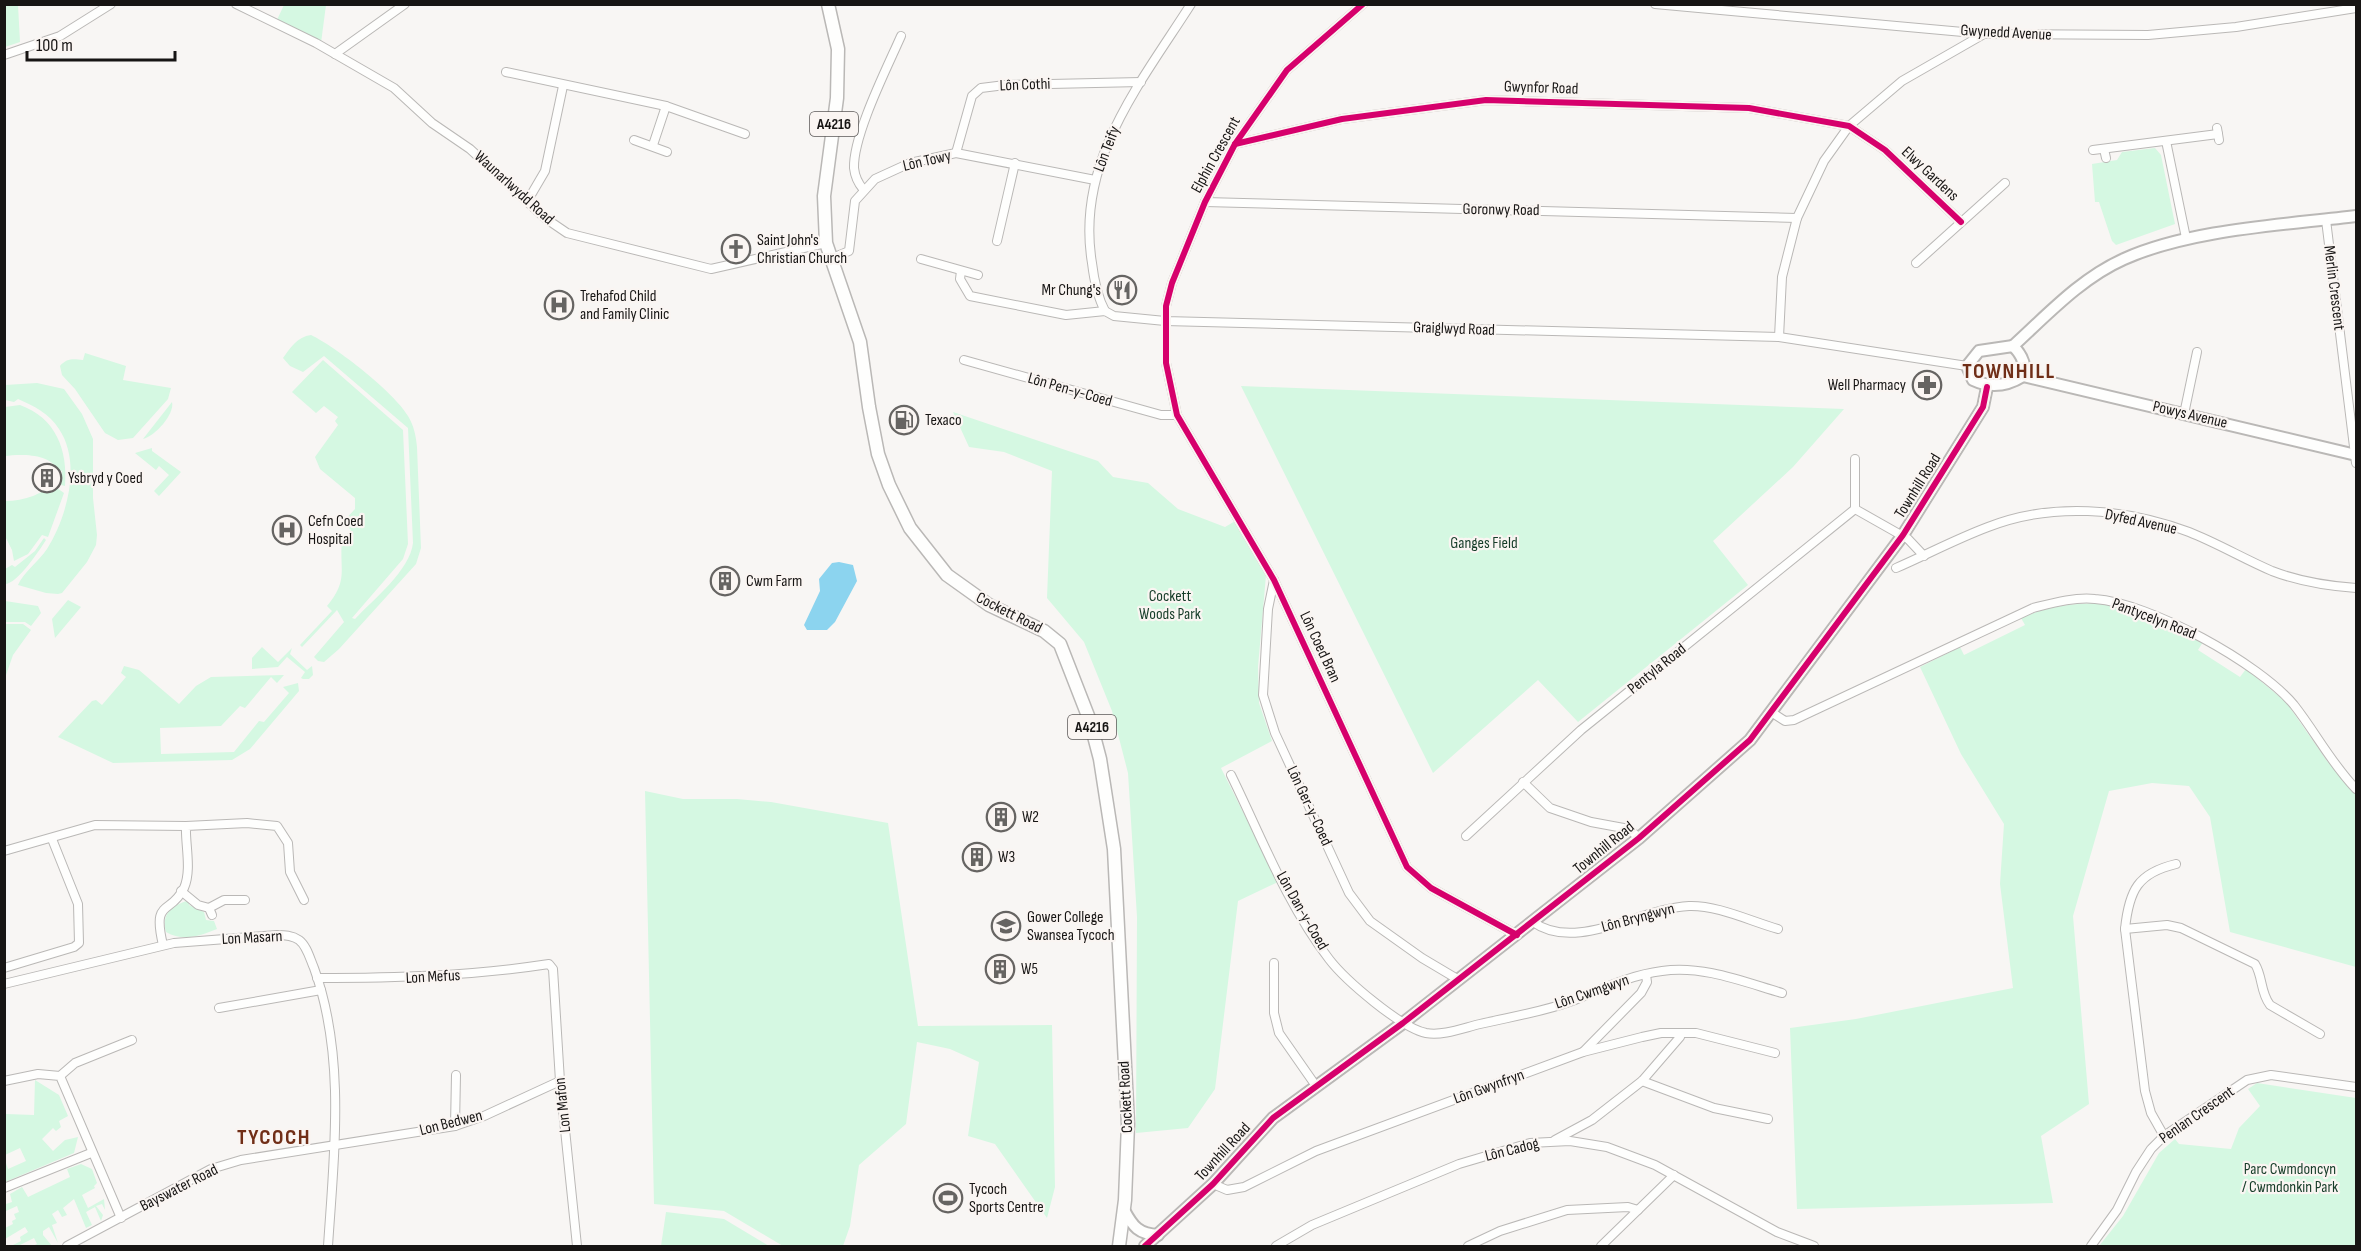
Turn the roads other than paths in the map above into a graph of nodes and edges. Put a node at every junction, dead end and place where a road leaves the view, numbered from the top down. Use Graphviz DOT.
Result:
graph roads {
  1 [pos="111,4"];
  2 [pos="236,4"];
  3 [pos="405,4"];
  4 [pos="828,4"];
  5 [pos="1191,4"];
  6 [pos="1363,4"];
  7 [pos="1655,4"];
  8 [pos="2356,8"];
  9 [pos="1985,34"];
  10 [pos="901,36"];
  11 [pos="335,54"];
  12 [pos="4,55"];
  13 [pos="506,72"];
  14 [pos="1141,82"];
  15 [pos="563,86"];
  16 [pos="666,106"];
  17 [pos="1849,126"];
  18 [pos="746,134"];
  19 [pos="2218,134"];
  20 [pos="634,140"];
  21 [pos="2166,141"];
  22 [pos="1235,144"];
  23 [pos="653,145"];
  24 [pos="2104,149"];
  25 [pos="2093,150"];
  26 [pos="667,152"];
  27 [pos="956,153"];
  28 [pos="2106,158"];
  29 [pos="1015,163"];
  30 [pos="1095,180"];
  31 [pos="2005,183"];
  32 [pos="863,189"];
  33 [pos="528,200"];
  34 [pos="1205,202"];
  35 [pos="2356,216"];
  36 [pos="1797,218"];
  37 [pos="2326,220"];
  38 [pos="1961,222"];
  39 [pos="2186,238"];
  40 [pos="997,241"];
  41 [pos="826,243"];
  42 [pos="921,258"];
  43 [pos="830,259"];
  44 [pos="1916,263"];
  45 [pos="961,271"];
  46 [pos="978,275"];
  47 [pos="1105,311"];
  48 [pos="1165,321"];
  49 [pos="1779,338"];
  50 [pos="2013,346"];
  51 [pos="2197,352"];
  52 [pos="964,360"];
  53 [pos="1967,366"];
  54 [pos="2023,376"];
  55 [pos="1987,387"];
  56 [pos="2184,414"];
  57 [pos="1177,415"];
  58 [pos="2356,457"];
  59 [pos="1855,459"];
  60 [pos="1855,509"];
  61 [pos="1903,535"];
  62 [pos="1924,556"];
  63 [pos="1896,568"];
  64 [pos="1274,580"];
  65 [pos="2356,588"];
  66 [pos="1771,712"];
  67 [pos="1231,775"];
  68 [pos="1523,782"];
  69 [pos="2356,789"];
  70 [pos="186,826"];
  71 [pos="1466,836"];
  72 [pos="1639,838"];
  73 [pos="52,839"];
  74 [pos="4,851"];
  75 [pos="2176,864"];
  76 [pos="182,891"];
  77 [pos="245,900"];
  78 [pos="304,900"];
  79 [pos="1533,922"];
  80 [pos="2125,928"];
  81 [pos="1778,929"];
  82 [pos="1517,935"];
  83 [pos="163,945"];
  84 [pos="1274,963"];
  85 [pos="549,964"];
  86 [pos="4,968"];
  87 [pos="1646,975"];
  88 [pos="317,978"];
  89 [pos="1459,980"];
  90 [pos="4,984"];
  91 [pos="321,990"];
  92 [pos="1782,993"];
  93 [pos="219,1008"];
  94 [pos="1403,1023"];
  95 [pos="1681,1033"];
  96 [pos="2320,1034"];
  97 [pos="132,1040"];
  98 [pos="1583,1052"];
  99 [pos="1775,1053"];
  100 [pos="456,1075"];
  101 [pos="60,1076"];
  102 [pos="4,1081"];
  103 [pos="560,1081"];
  104 [pos="1642,1081"];
  105 [pos="1316,1086"];
  106 [pos="2356,1087"];
  107 [pos="1768,1119"];
  108 [pos="455,1126"];
  109 [pos="2164,1136"];
  110 [pos="1554,1141"];
  111 [pos="335,1144"];
  112 [pos="91,1153"];
  113 [pos="1674,1175"];
  114 [pos="1213,1184"];
  115 [pos="4,1188"];
  116 [pos="1124,1210"];
  117 [pos="1638,1210"];
  118 [pos="121,1218"];
  119 [pos="1158,1235"];
  120 [pos="67,1246"];
  121 [pos="328,1246"];
  122 [pos="577,1246"];
  123 [pos="1119,1246"];
  124 [pos="1145,1246"];
  125 [pos="1276,1246"];
  126 [pos="1468,1246"];
  127 [pos="1600,1246"];
  128 [pos="1814,1246"];
  129 [pos="2091,1246"];
  1 -- 12 [label="street"];
  2 -- 11 [label="street, Waunarlwydd Road"];
  3 -- 11 [label="street"];
  4 -- 41 [label="main road, Cockett Road / A4216"];
  5 -- 14 [label="street, Lôn Teify"];
  6 -- 22 [label="street, Elphin Crescent"];
  7 -- 9 [label="street, Gwynedd Avenue"];
  8 -- 9 [label="street, Gwynedd Avenue"];
  9 -- 17 [label="street"];
  10 -- 32 [label="street"];
  11 -- 33 [label="street, Waunarlwydd Road"];
  13 -- 15 [label="street"];
  14 -- 27 [label="street, Lôn Cothi"];
  14 -- 30 [label="street, Lôn Teify"];
  15 -- 16 [label="street"];
  15 -- 33 [label="street"];
  16 -- 18 [label="street"];
  16 -- 23 [label="street"];
  17 -- 22 [label="street, Gwynfor Road"];
  17 -- 36 [label="street"];
  17 -- 38 [label="street, Elwy Gardens"];
  19 -- 21 [label="street"];
  20 -- 23 [label="street"];
  21 -- 24 [label="street"];
  21 -- 39 [label="street"];
  22 -- 34 [label="street, Elphin Crescent"];
  23 -- 26 [label="street"];
  24 -- 25 [label="street"];
  24 -- 28 [label="street"];
  27 -- 29 [label="street, Lôn Towy"];
  27 -- 32 [label="street, Lôn Towy"];
  29 -- 30 [label="street, Lôn Towy"];
  29 -- 40 [label="street"];
  30 -- 47 [label="street, Lôn Teify"];
  31 -- 38 [label="street, Elwy Gardens"];
  32 -- 43 [label="street"];
  33 -- 41 [label="street, Waunarlwydd Road"];
  34 -- 36 [label="street, Goronwy Road"];
  34 -- 48 [label="street, Elphin Crescent"];
  35 -- 37 [label="street"];
  36 -- 49 [label="street"];
  37 -- 39 [label="street"];
  37 -- 58 [label="street, Merlin Crescent"];
  38 -- 44 [label="street, Elwy Gardens"];
  39 -- 50 [label="street"];
  41 -- 43 [label="main road, Cockett Road / A4216"];
  42 -- 45 [label="street"];
  43 -- 116 [label="main road, Cockett Road / A4216"];
  45 -- 46 [label="street"];
  45 -- 47 [label="street, Graiglwyd Road"];
  47 -- 48 [label="street, Graiglwyd Road"];
  48 -- 49 [label="street, Graiglwyd Road"];
  48 -- 57 [label="street, Lôn Coed Bran"];
  49 -- 53 [label="street, Graiglwyd Road"];
  50 -- 53 [label="street"];
  50 -- 54 [label="street"];
  51 -- 56 [label="street"];
  52 -- 57 [label="street, Lôn Pen-y-Coed"];
  53 -- 55 [label="street"];
  54 -- 55 [label="street"];
  54 -- 56 [label="street, Powys Avenue"];
  55 -- 61 [label="street, Townhill Road"];
  56 -- 58 [label="street, Powys Avenue"];
  57 -- 64 [label="street, Lôn Coed Bran"];
  59 -- 60 [label="street"];
  60 -- 61 [label="street"];
  60 -- 68 [label="street, Pentyla Road"];
  61 -- 62 [label="street"];
  61 -- 66 [label="street, Townhill Road"];
  62 -- 63 [label="street, Dyfed Avenue"];
  62 -- 65 [label="street, Dyfed Avenue"];
  64 -- 82 [label="street, Lôn Coed Bran"];
  64 -- 89 [label="street, Lôn Ger-y-Coed"];
  66 -- 69 [label="street, Pantycelyn Road"];
  66 -- 72 [label="street, Townhill Road"];
  67 -- 94 [label="street, Lôn Dan-y-Coed"];
  68 -- 71 [label="street, Pentyla Road"];
  68 -- 72 [label="street"];
  70 -- 73 [label="street"];
  70 -- 76 [label="street"];
  70 -- 78 [label="street"];
  72 -- 79 [label="street, Townhill Road"];
  73 -- 74 [label="street"];
  73 -- 86 [label="street"];
  75 -- 80 [label="street"];
  76 -- 77 [label="street"];
  76 -- 83 [label="street"];
  79 -- 81 [label="street, Lôn Bryngwyn"];
  79 -- 82 [label="street, Townhill Road"];
  80 -- 96 [label="street"];
  80 -- 109 [label="street"];
  82 -- 89 [label="street, Townhill Road"];
  83 -- 88 [label="street, Lon Masarn"];
  83 -- 90 [label="street, Lon Masarn"];
  84 -- 105 [label="street"];
  85 -- 88 [label="street, Lon Mefus"];
  85 -- 103 [label="street, Lon Mafon"];
  87 -- 92 [label="street, Lôn Cwmgwyn"];
  87 -- 94 [label="street, Lôn Cwmgwyn"];
  87 -- 98 [label="street"];
  88 -- 91 [label="street, Lon Masarn"];
  89 -- 94 [label="street, Townhill Road"];
  91 -- 93 [label="street"];
  91 -- 111 [label="street, Lon Masarn"];
  94 -- 105 [label="street, Townhill Road"];
  95 -- 98 [label="street, Lôn Gwynfryn"];
  95 -- 99 [label="street, Lôn Gwynfryn"];
  95 -- 104 [label="street"];
  97 -- 101 [label="street"];
  98 -- 114 [label="street, Lôn Gwynfryn"];
  100 -- 108 [label="street"];
  101 -- 102 [label="street"];
  101 -- 112 [label="street"];
  103 -- 108 [label="street, Lon Bedwen"];
  103 -- 122 [label="street, Lon Mafon"];
  104 -- 107 [label="street"];
  104 -- 110 [label="street"];
  105 -- 114 [label="street, Townhill Road"];
  106 -- 109 [label="street, Penlan Crescent"];
  108 -- 111 [label="street, Lon Bedwen"];
  109 -- 129 [label="street, Penlan Crescent"];
  110 -- 113 [label="street, Lôn Cadog"];
  110 -- 125 [label="street, Lôn Cadog"];
  111 -- 118 [label="street, Bayswater Road"];
  111 -- 121 [label="street, Lon Masarn"];
  112 -- 115 [label="street"];
  112 -- 118 [label="street"];
  113 -- 117 [label="street"];
  113 -- 128 [label="street, Lôn Cadog"];
  114 -- 119 [label="street, Townhill Road"];
  116 -- 119 [label="street"];
  116 -- 123 [label="main road, Cockett Road / A4216"];
  117 -- 126 [label="street"];
  117 -- 127 [label="street"];
  118 -- 120 [label="street, Bayswater Road"];
  119 -- 124 [label="street, Townhill Road"];
}
